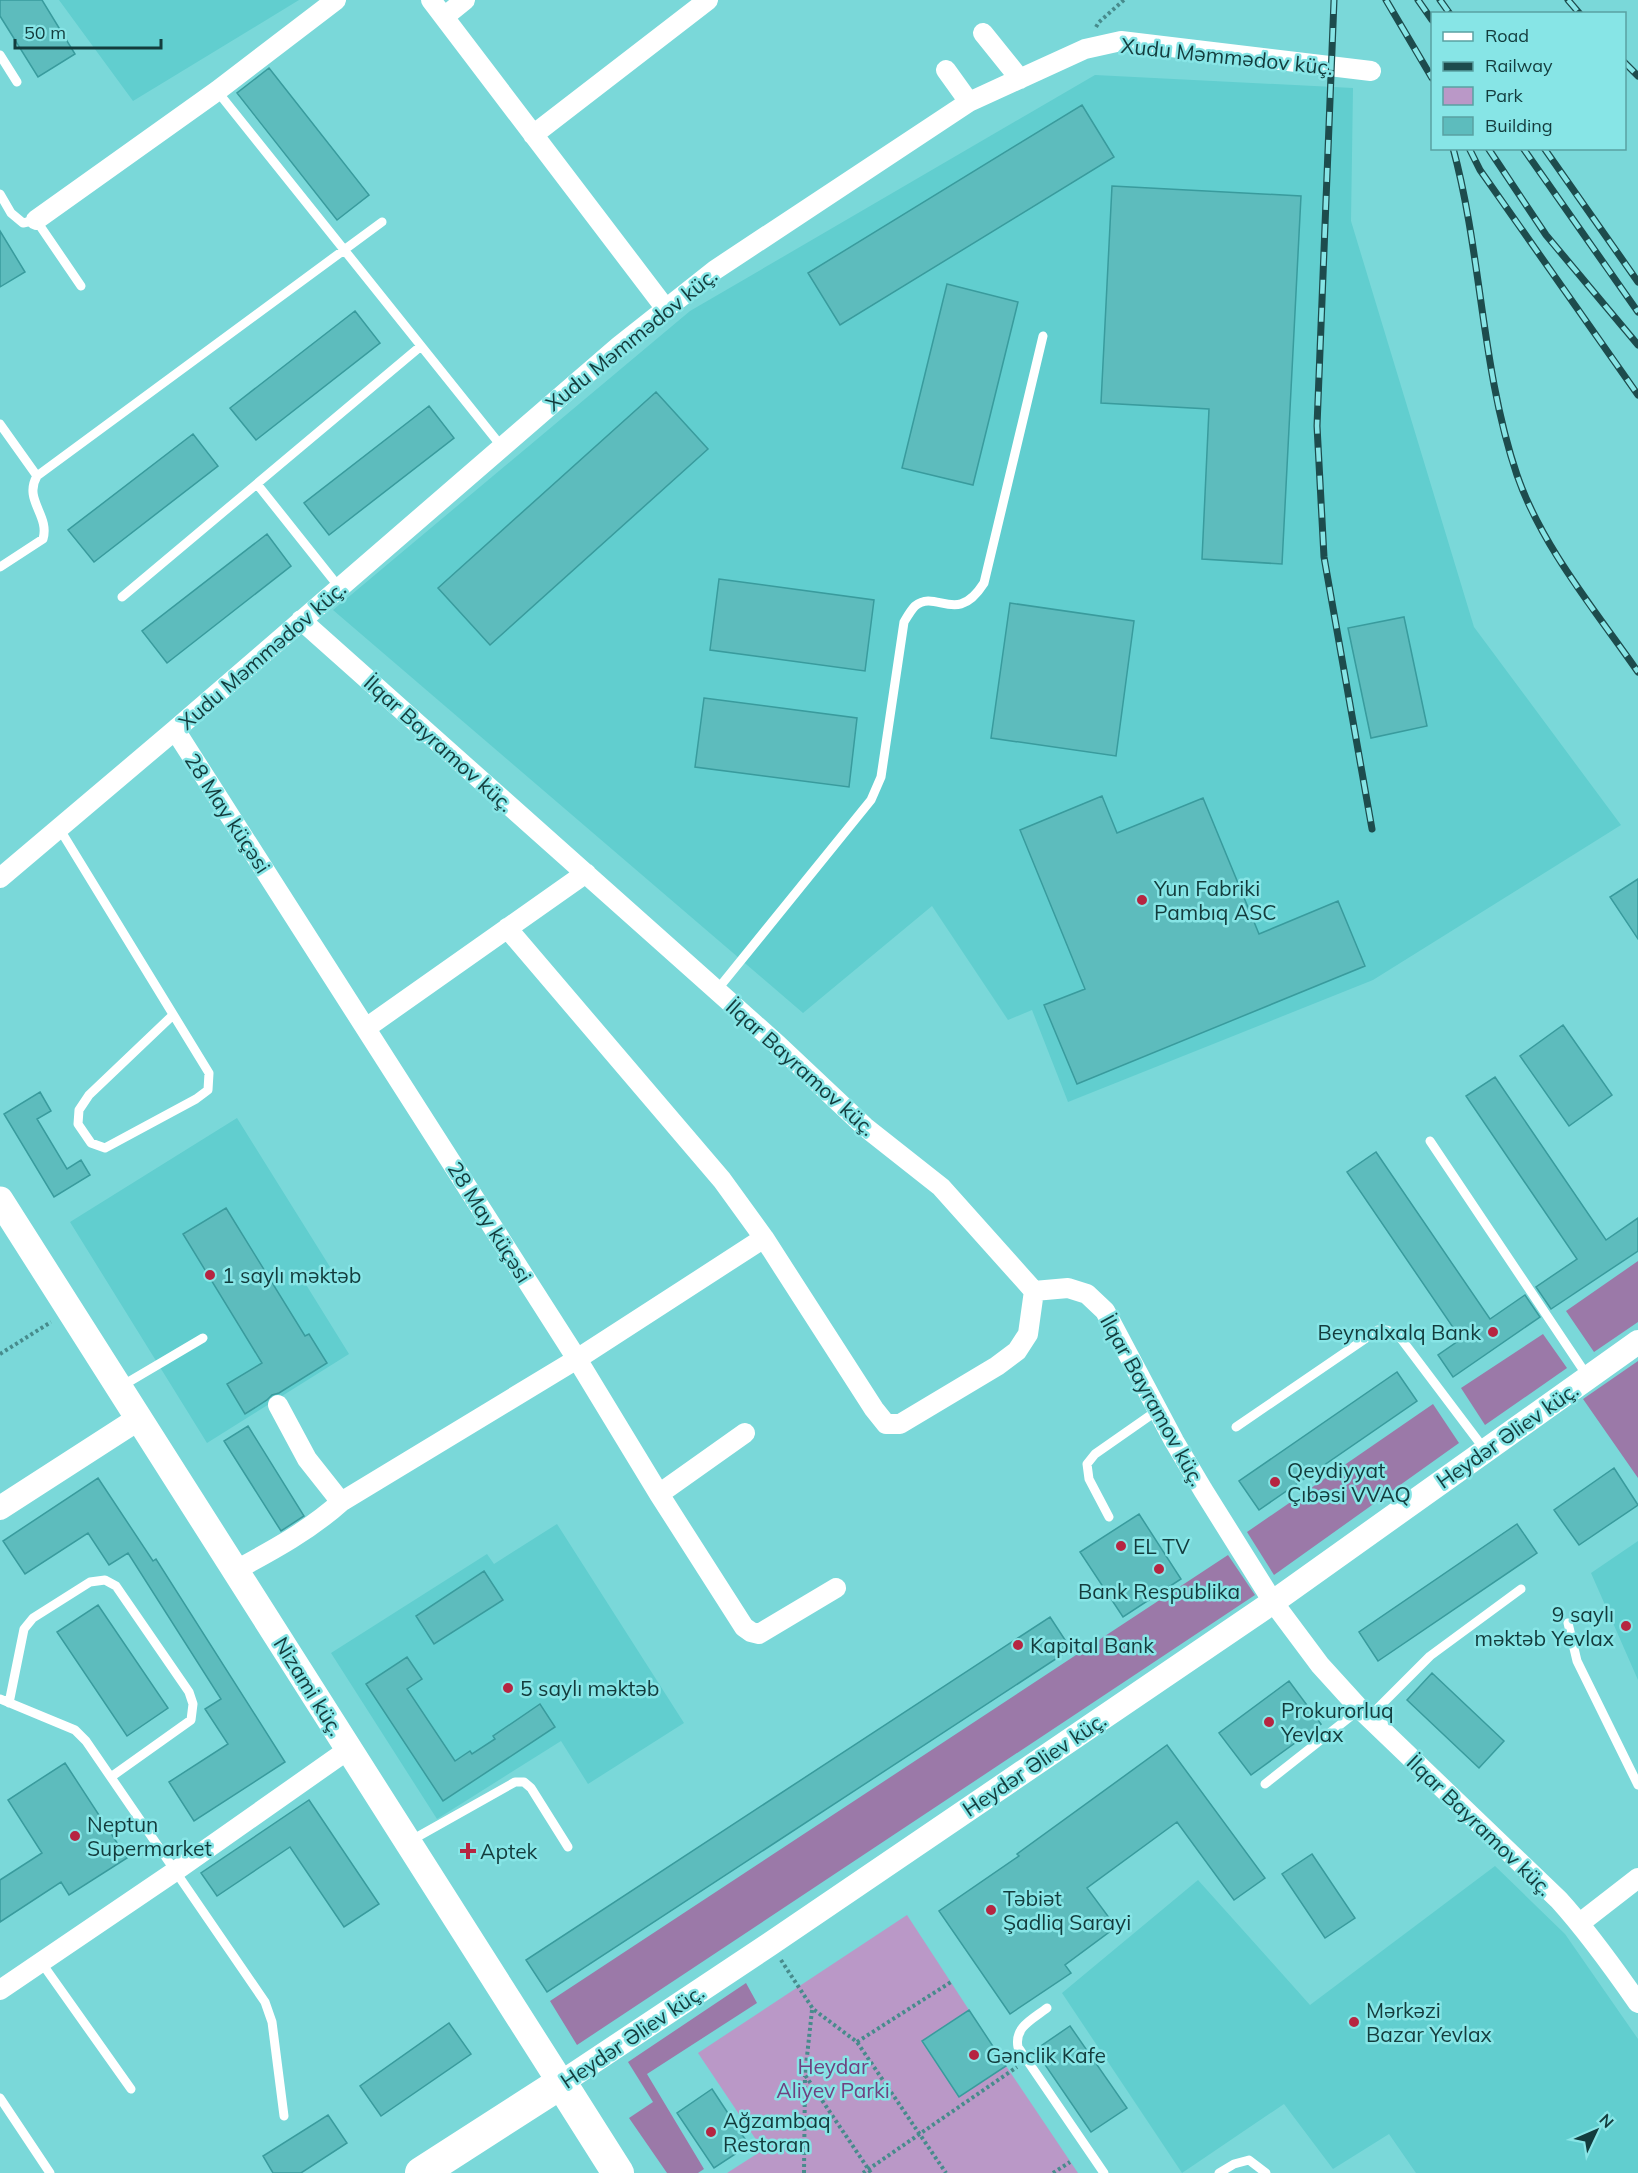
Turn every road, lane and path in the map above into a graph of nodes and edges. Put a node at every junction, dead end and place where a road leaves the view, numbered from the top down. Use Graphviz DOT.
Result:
graph roads {
  1 [pos="336,0"];
  2 [pos="431,0"];
  3 [pos="465,0"];
  4 [pos="708,0"];
  5 [pos="1124,0"];
  6 [pos="444,17"];
  7 [pos="983,33"];
  8 [pos="1084,49"];
  9 [pos="0,55"];
  10 [pos="946,70"];
  11 [pos="1371,71"];
  12 [pos="1020,80"];
  13 [pos="17,82"];
  14 [pos="217,91"];
  15 [pos="969,102"];
  16 [pos="533,135"];
  17 [pos="0,194"];
  18 [pos="36,220"];
  19 [pos="382,222"];
  20 [pos="345,250"];
  21 [pos="81,286"];
  22 [pos="666,309"];
  23 [pos="1043,336"];
  24 [pos="421,346"];
  25 [pos="0,424"];
  26 [pos="502,447"];
  27 [pos="37,476"];
  28 [pos="257,484"];
  29 [pos="0,567"];
  30 [pos="339,587"];
  31 [pos="122,597"];
  32 [pos="301,620"];
  33 [pos="175,730"];
  34 [pos="59,828"];
  35 [pos="586,873"];
  36 [pos="0,878"];
  37 [pos="507,928"];
  38 [pos="717,990"];
  39 [pos="173,1015"];
  40 [pos="366,1028"];
  41 [pos="1430,1141"];
  42 [pos="0,1200"];
  43 [pos="764,1238"];
  44 [pos="1034,1291"];
  45 [pos="70,1311"];
  46 [pos="202,1338"];
  47 [pos="1638,1342"];
  48 [pos="0,1354"];
  49 [pos="577,1359"];
  50 [pos="1588,1377"];
  51 [pos="118,1388"];
  52 [pos="278,1405"];
  53 [pos="1158,1410"];
  54 [pos="138,1419"];
  55 [pos="1236,1427"];
  56 [pos="745,1433"];
  57 [pos="1485,1450"];
  58 [pos="659,1494"];
  59 [pos="341,1502"];
  60 [pos="0,1508"];
  61 [pos="1109,1517"];
  62 [pos="236,1570"];
  63 [pos="836,1588"];
  64 [pos="1521,1589"];
  65 [pos="1273,1602"];
  66 [pos="1568,1623"];
  67 [pos="4,1701"];
  68 [pos="1365,1713"];
  69 [pos="349,1749"];
  70 [pos="111,1777"];
  71 [pos="1265,1784"];
  72 [pos="1638,1785"];
  73 [pos="408,1842"];
  74 [pos="568,1847"];
  75 [pos="174,1872"];
  76 [pos="1638,1878"];
  77 [pos="1580,1923"];
  78 [pos="770,1944"];
  79 [pos="41,1962"];
  80 [pos="951,1982"];
  81 [pos="0,1990"];
  82 [pos="1638,2003"];
  83 [pos="1047,2008"];
  84 [pos="813,2009"];
  85 [pos="857,2042"];
  86 [pos="1020,2065"];
  87 [pos="805,2075"];
  88 [pos="561,2083"];
  89 [pos="131,2089"];
  90 [pos="0,2098"];
  91 [pos="284,2116"];
  92 [pos="920,2134"];
  93 [pos="1070,2162"];
  94 [pos="870,2171"];
  95 [pos="50,2173"];
  96 [pos="421,2173"];
  97 [pos="618,2173"];
  98 [pos="804,2173"];
  99 [pos="863,2173"];
  100 [pos="946,2173"];
  101 [pos="1053,2173"];
  102 [pos="1104,2173"];
  103 [pos="1219,2173"];
  104 [pos="1266,2173"];
  1 -- 14 [label="street"];
  2 -- 6 [label="street"];
  3 -- 6 [label="street"];
  4 -- 16 [label="street"];
  5 -- 8 [label="path"];
  6 -- 16 [label="street"];
  7 -- 12 [label="street"];
  8 -- 11 [label="street, Xudu Məmmədov küç."];
  8 -- 12 [label="street, Xudu Məmmədov küç."];
  9 -- 13 [label="lane"];
  10 -- 15 [label="street"];
  12 -- 15 [label="street, Xudu Məmmədov küç."];
  14 -- 18 [label="street"];
  14 -- 20 [label="lane"];
  15 -- 22 [label="street, Xudu Məmmədov küç."];
  16 -- 22 [label="street"];
  17 -- 18 [label="lane"];
  18 -- 21 [label="lane"];
  19 -- 20 [label="lane"];
  20 -- 24 [label="lane"];
  20 -- 27 [label="lane"];
  22 -- 26 [label="street, Xudu Məmmədov küç."];
  23 -- 38 [label="lane"];
  24 -- 26 [label="lane"];
  24 -- 28 [label="lane"];
  25 -- 27 [label="lane"];
  26 -- 30 [label="street, Xudu Məmmədov küç."];
  27 -- 29 [label="lane"];
  28 -- 30 [label="lane"];
  28 -- 31 [label="lane"];
  30 -- 32 [label="street, Xudu Məmmədov küç."];
  32 -- 33 [label="street, Xudu Məmmədov küç."];
  32 -- 35 [label="street, İlqar Bayramov küç."];
  33 -- 34 [label="street, Xudu Məmmədov küç."];
  33 -- 40 [label="street, 28 May küçəsi"];
  34 -- 36 [label="street, Xudu Məmmədov küç."];
  34 -- 39 [label="lane"];
  35 -- 37 [label="street"];
  35 -- 38 [label="street, İlqar Bayramov küç."];
  37 -- 40 [label="street"];
  37 -- 43 [label="street"];
  38 -- 44 [label="street, İlqar Bayramov küç."];
  39 -- 39 [label="lane"];
  40 -- 49 [label="street, 28 May küçəsi"];
  41 -- 50 [label="lane"];
  42 -- 45 [label="main road, Nizami küç."];
  43 -- 44 [label="street"];
  43 -- 49 [label="street"];
  44 -- 53 [label="street, İlqar Bayramov küç."];
  45 -- 48 [label="path"];
  45 -- 51 [label="main road, Nizami küç."];
  46 -- 51 [label="lane"];
  47 -- 50 [label="street, Heydər Əliev küç."];
  49 -- 58 [label="street, 28 May küçəsi"];
  49 -- 59 [label="street"];
  50 -- 57 [label="street, Heydər Əliev küç."];
  51 -- 54 [label="main road, Nizami küç."];
  52 -- 59 [label="street"];
  53 -- 61 [label="lane"];
  53 -- 65 [label="street, İlqar Bayramov küç."];
  54 -- 60 [label="street"];
  54 -- 62 [label="main road, Nizami küç."];
  55 -- 57 [label="lane"];
  56 -- 58 [label="street"];
  57 -- 65 [label="street, Heydər Əliev küç."];
  58 -- 63 [label="street, 28 May küçəsi"];
  59 -- 62 [label="street"];
  62 -- 69 [label="main road, Nizami küç."];
  64 -- 68 [label="lane"];
  65 -- 68 [label="street, İlqar Bayramov küç."];
  65 -- 78 [label="street, Heydər Əliev küç."];
  66 -- 72 [label="lane"];
  67 -- 70 [label="lane"];
  67 -- 70 [label="lane"];
  68 -- 71 [label="lane"];
  68 -- 77 [label="street, İlqar Bayramov küç."];
  69 -- 73 [label="main road, Nizami küç."];
  69 -- 75 [label="street"];
  70 -- 75 [label="lane"];
  73 -- 74 [label="lane"];
  73 -- 88 [label="main road, Nizami küç."];
  75 -- 79 [label="street"];
  75 -- 91 [label="lane"];
  76 -- 77 [label="street"];
  77 -- 82 [label="street, İlqar Bayramov küç."];
  78 -- 84 [label="path"];
  78 -- 88 [label="street, Heydər Əliev küç."];
  79 -- 81 [label="street"];
  79 -- 89 [label="lane"];
  80 -- 85 [label="path"];
  83 -- 102 [label="lane"];
  84 -- 85 [label="path"];
  84 -- 87 [label="path"];
  85 -- 92 [label="path"];
  86 -- 92 [label="path"];
  87 -- 94 [label="path"];
  87 -- 98 [label="path"];
  88 -- 96 [label="highway, Heydər Əliev küç."];
  88 -- 97 [label="highway, Nizami küç."];
  90 -- 95 [label="lane"];
  92 -- 94 [label="path"];
  92 -- 100 [label="path"];
  93 -- 101 [label="path"];
  94 -- 99 [label="path"];
  103 -- 104 [label="lane"];
}
